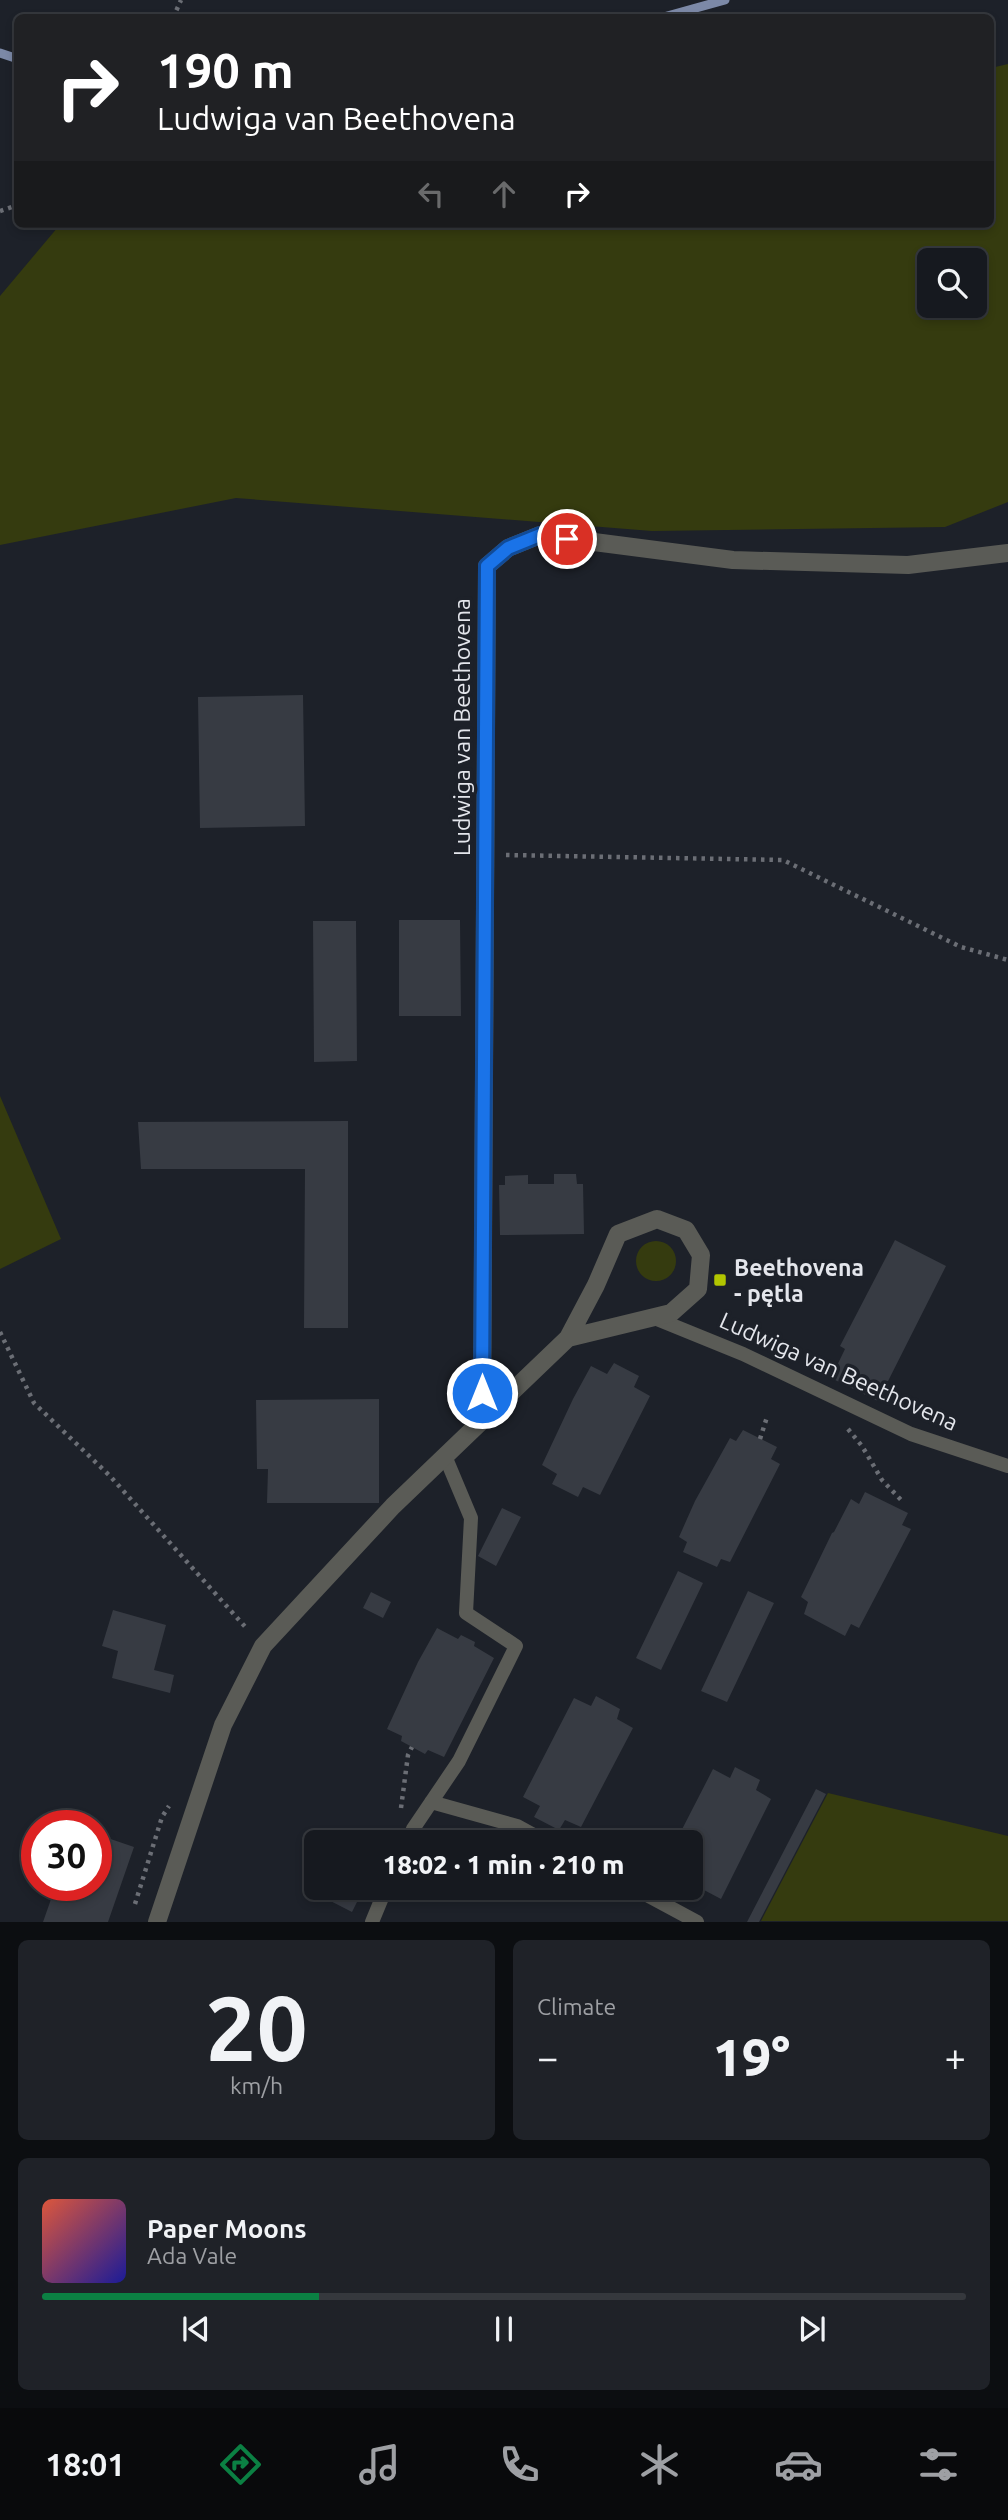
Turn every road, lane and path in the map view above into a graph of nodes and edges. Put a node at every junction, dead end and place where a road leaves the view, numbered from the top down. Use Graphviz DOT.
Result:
graph roads {
  1 [pos="1008,554"];
  2 [pos="485,855"];
  3 [pos="1008,960"];
  4 [pos="652,1317"];
  5 [pos="0,1332"];
  6 [pos="568,1338"];
  7 [pos="767,1417"];
  8 [pos="482,1420"];
  9 [pos="760,1438"];
  10 [pos="445,1456"];
  11 [pos="1008,1466"];
  12 [pos="263,1646"];
  13 [pos="412,1747"];
  14 [pos="431,1802"];
  15 [pos="408,1830"];
  16 [pos="414,1830"];
  17 [pos="524,1830"];
  18 [pos="381,1900"];
  19 [pos="656,1900"];
  20 [pos="157,1922"];
  21 [pos="372,1922"];
  22 [pos="697,1922"];
  1 -- 2 [label="street, Ludwiga van Beethovena"];
  2 -- 3 [label="path"];
  2 -- 8 [label="street, Ludwiga van Beethovena"];
  4 -- 6 [label="street, Ludwiga van Beethovena"];
  4 -- 6 [label="street, Ludwiga van Beethovena"];
  4 -- 11 [label="lane, Ludwiga van Beethovena"];
  5 -- 12 [label="path"];
  6 -- 8 [label="street, Ludwiga van Beethovena"];
  7 -- 9 [label="path"];
  8 -- 10 [label="street, Ludwiga van Beethovena"];
  10 -- 12 [label="street, Ludwiga van Beethovena"];
  10 -- 14 [label="lane"];
  12 -- 20 [label="street, Ludwiga van Beethovena"];
  13 -- 15 [label="path"];
  14 -- 16 [label="lane"];
  14 -- 17 [label="lane"];
  18 -- 21 [label="lane"];
  19 -- 22 [label="lane"];
}
